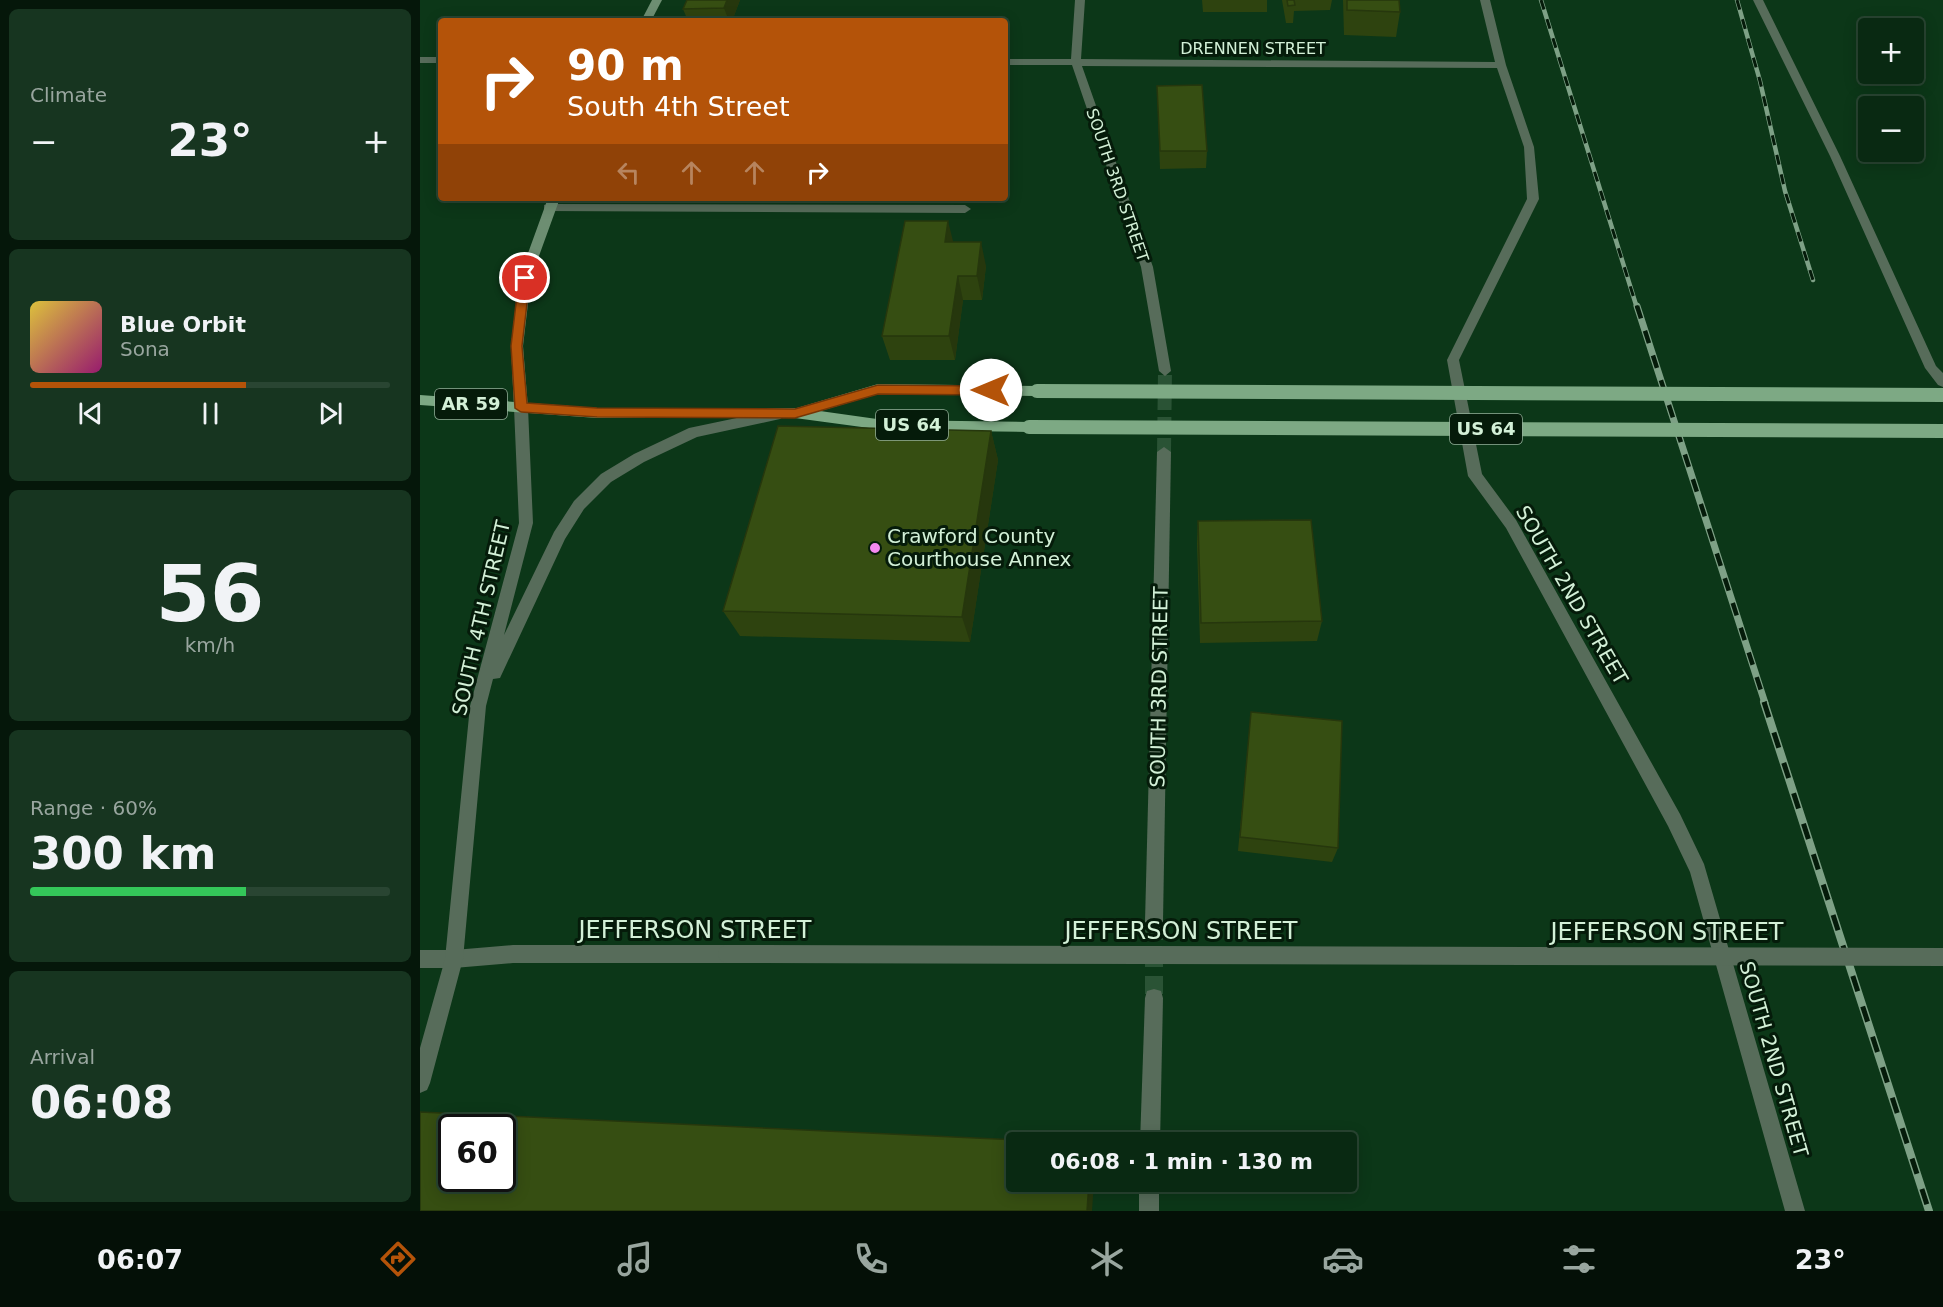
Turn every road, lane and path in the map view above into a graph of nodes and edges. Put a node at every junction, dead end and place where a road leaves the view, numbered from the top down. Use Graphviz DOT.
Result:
graph roads {
  1 [pos="657,0"];
  2 [pos="1080,0"];
  3 [pos="1485,0"];
  4 [pos="1758,0"];
  5 [pos="648,18"];
  6 [pos="420,60"];
  7 [pos="438,60"];
  8 [pos="1008,62"];
  9 [pos="1076,62"];
  10 [pos="1501,65"];
  11 [pos="551,203"];
  12 [pos="965,209"];
  13 [pos="1165,372"];
  14 [pos="1943,382"];
  15 [pos="1943,395"];
  16 [pos="420,400"];
  17 [pos="521,408"];
  18 [pos="790,413"];
  19 [pos="1943,431"];
  20 [pos="1164,452"];
  21 [pos="478,706"];
  22 [pos="1154,922"];
  23 [pos="1943,957"];
  24 [pos="420,959"];
  25 [pos="454,959"];
  26 [pos="1154,998"];
  27 [pos="420,1083"];
  28 [pos="1150,1132"];
  29 [pos="1149,1192"];
  30 [pos="1149,1211"];
  31 [pos="1795,1211"];
  1 -- 5 [label="main road"];
  2 -- 9 [label="street, SOUTH 3RD STREET"];
  3 -- 10 [label="street, SOUTH 2ND STREET"];
  4 -- 14 [label="street"];
  6 -- 7 [label="street"];
  8 -- 9 [label="street, DRENNEN STREET"];
  9 -- 10 [label="street, DRENNEN STREET"];
  9 -- 13 [label="street, SOUTH 3RD STREET"];
  10 -- 31 [label="street, SOUTH 2ND STREET"];
  11 -- 12 [label="street"];
  11 -- 17 [label="main road, SOUTH 4TH STREET / AR 59"];
  15 -- 18 [label="main road, US 64, bridge"];
  16 -- 17 [label="main road, AR 59"];
  17 -- 18 [label="main road, US 64"];
  17 -- 21 [label="street, SOUTH 4TH STREET"];
  18 -- 19 [label="main road, US 64, bridge"];
  18 -- 21 [label="street"];
  20 -- 22 [label="street, SOUTH 3RD STREET"];
  21 -- 25 [label="street, SOUTH 4TH STREET"];
  23 -- 25 [label="street, JEFFERSON STREET, bridge"];
  24 -- 25 [label="street, JEFFERSON STREET"];
  25 -- 27 [label="street, SOUTH 4TH STREET"];
  26 -- 28 [label="street"];
  29 -- 30 [label="street"];
}
